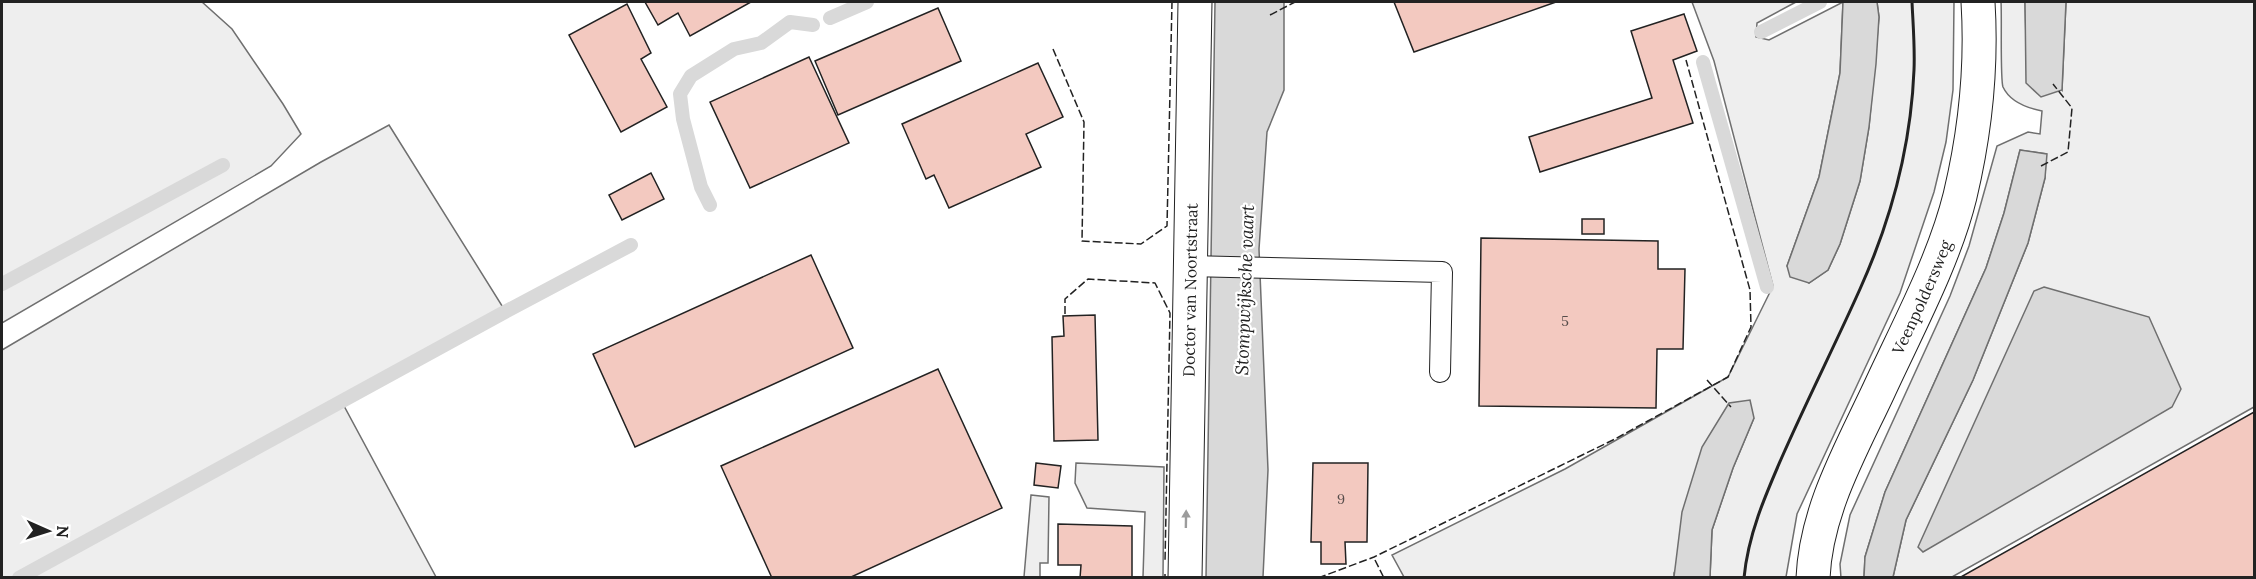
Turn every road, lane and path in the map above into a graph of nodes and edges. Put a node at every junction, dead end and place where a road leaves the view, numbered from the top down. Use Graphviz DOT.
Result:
graph roads {
  1 [pos="1194,2"];
  2 [pos="1978,2"];
  3 [pos="1200,266"];
  4 [pos="1440,372"];
  5 [pos="1185,578"];
  6 [pos="1813,578"];
  1 -- 3 [label="street, Doctor van Noortstraat"];
  2 -- 6 [label="street, Veenpoldersweg"];
  3 -- 4 [label="lane"];
  5 -- 3 [label="street, Doctor van Noortstraat, one-way"];
}
